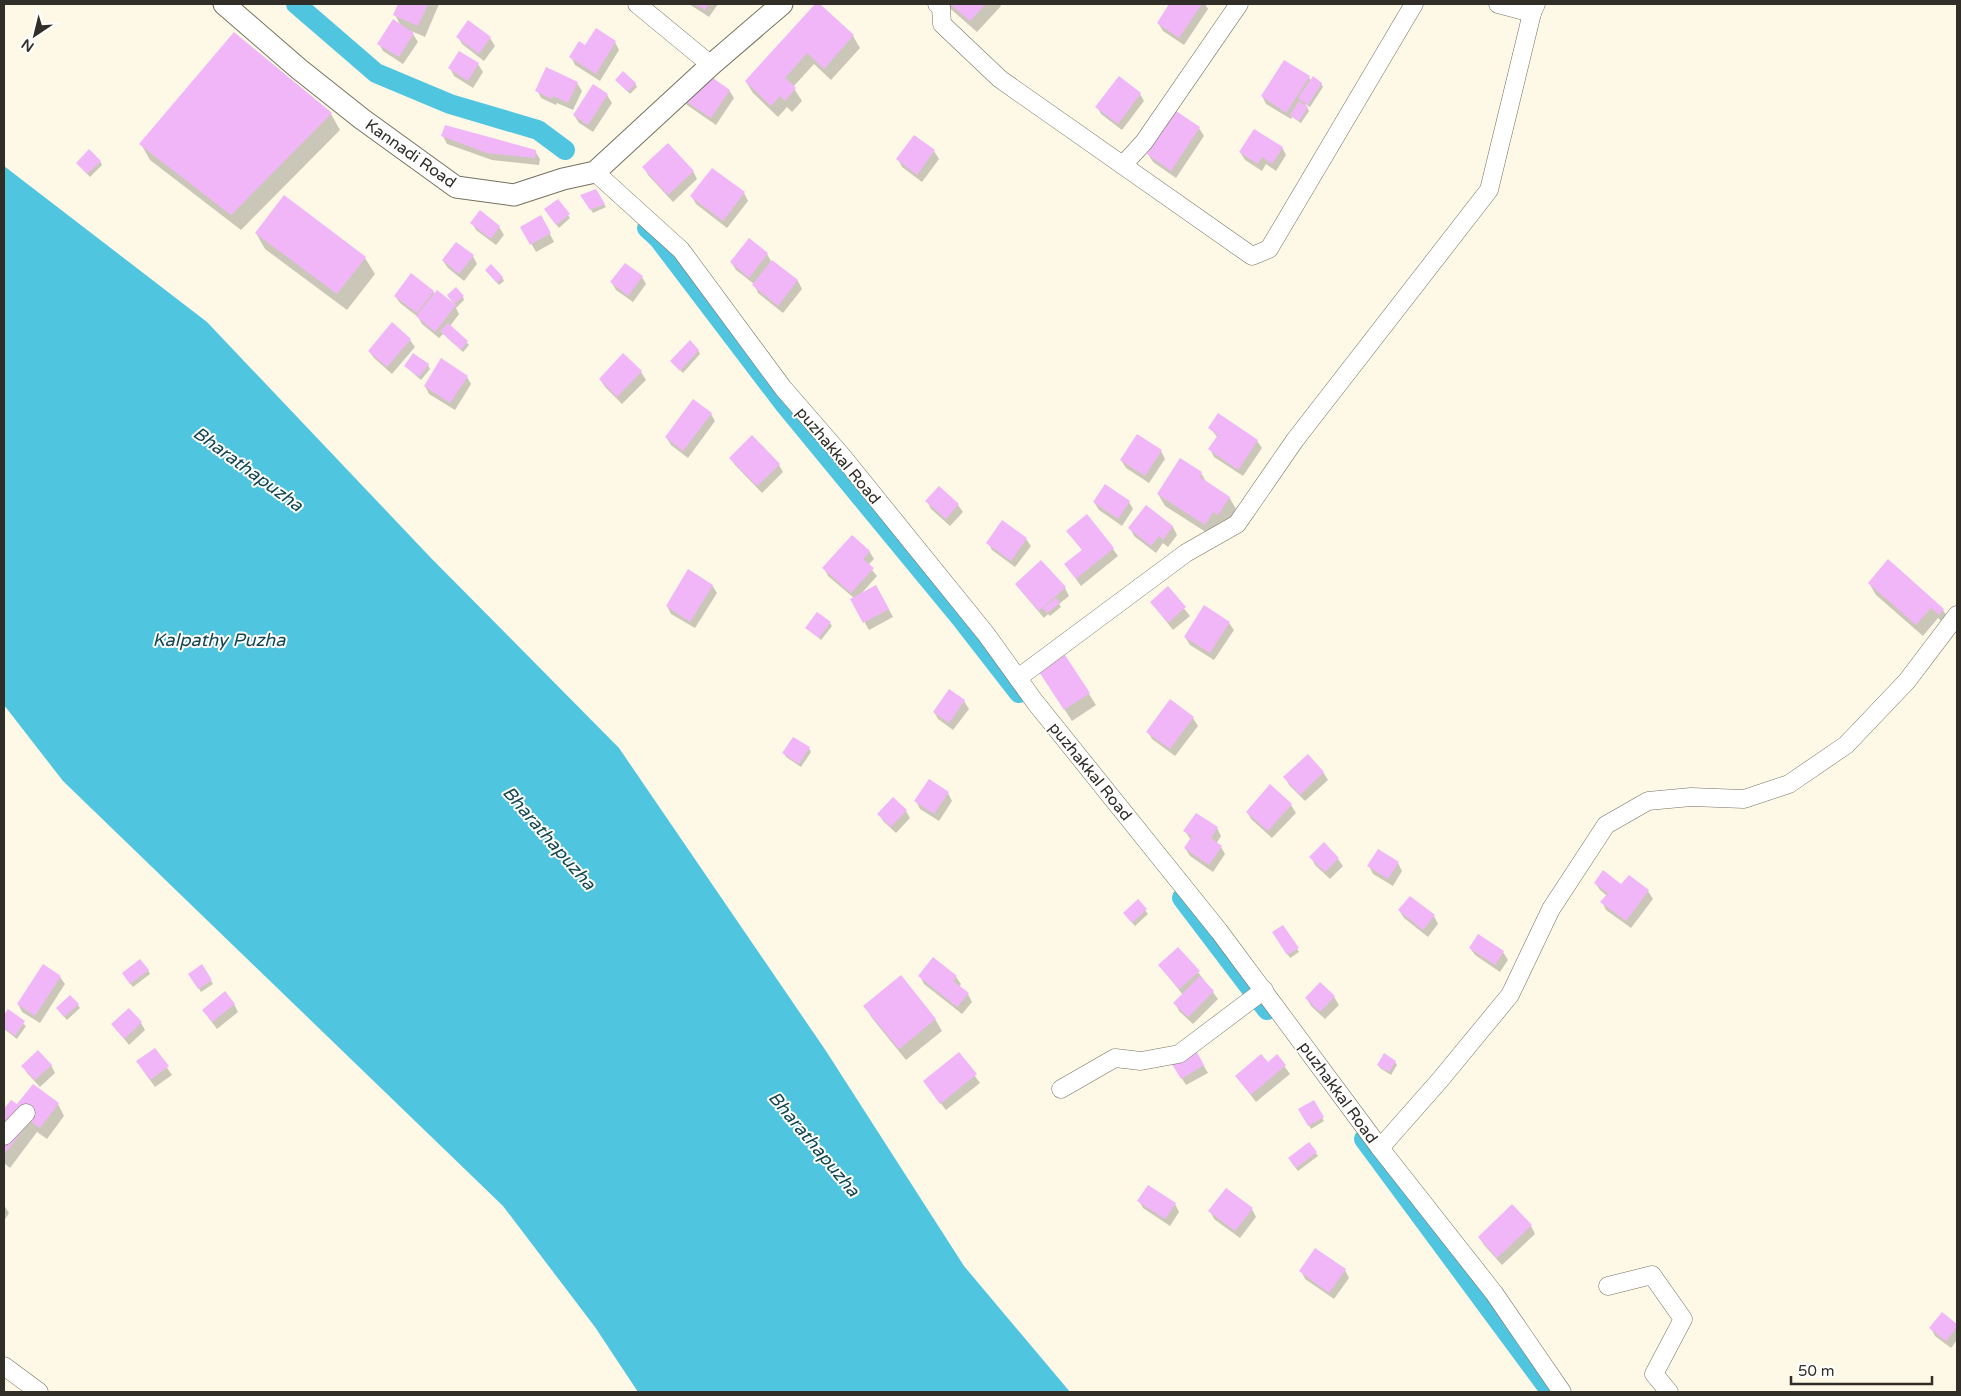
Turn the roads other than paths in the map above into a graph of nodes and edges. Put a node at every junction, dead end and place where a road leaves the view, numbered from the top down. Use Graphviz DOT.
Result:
graph roads {
  1 [pos="224,4"];
  2 [pos="636,4"];
  3 [pos="782,4"];
  4 [pos="937,4"];
  5 [pos="1240,4"];
  6 [pos="1414,4"];
  7 [pos="1498,4"];
  8 [pos="1534,8"];
  9 [pos="711,65"];
  10 [pos="1123,165"];
  11 [pos="595,172"];
  12 [pos="1957,616"];
  13 [pos="1018,678"];
  14 [pos="1263,991"];
  15 [pos="1061,1090"];
  16 [pos="26,1113"];
  17 [pos="4,1136"];
  18 [pos="1380,1148"];
  19 [pos="1608,1286"];
  20 [pos="4,1366"];
  21 [pos="39,1392"];
  22 [pos="1562,1392"];
  23 [pos="1669,1392"];
  1 -- 11 [label="street, Kannadi Road"];
  2 -- 9 [label="street"];
  3 -- 9 [label="street"];
  4 -- 10 [label="street"];
  5 -- 10 [label="street"];
  6 -- 10 [label="street"];
  7 -- 8 [label="street"];
  8 -- 13 [label="street"];
  9 -- 11 [label="street"];
  11 -- 13 [label="street, puzhakkal Road"];
  12 -- 18 [label="street"];
  13 -- 14 [label="street, puzhakkal Road"];
  14 -- 15 [label="street"];
  14 -- 18 [label="street, puzhakkal Road"];
  16 -- 17 [label="street"];
  18 -- 22 [label="street, puzhakkal Road"];
  19 -- 23 [label="street"];
  20 -- 21 [label="street"];
}
